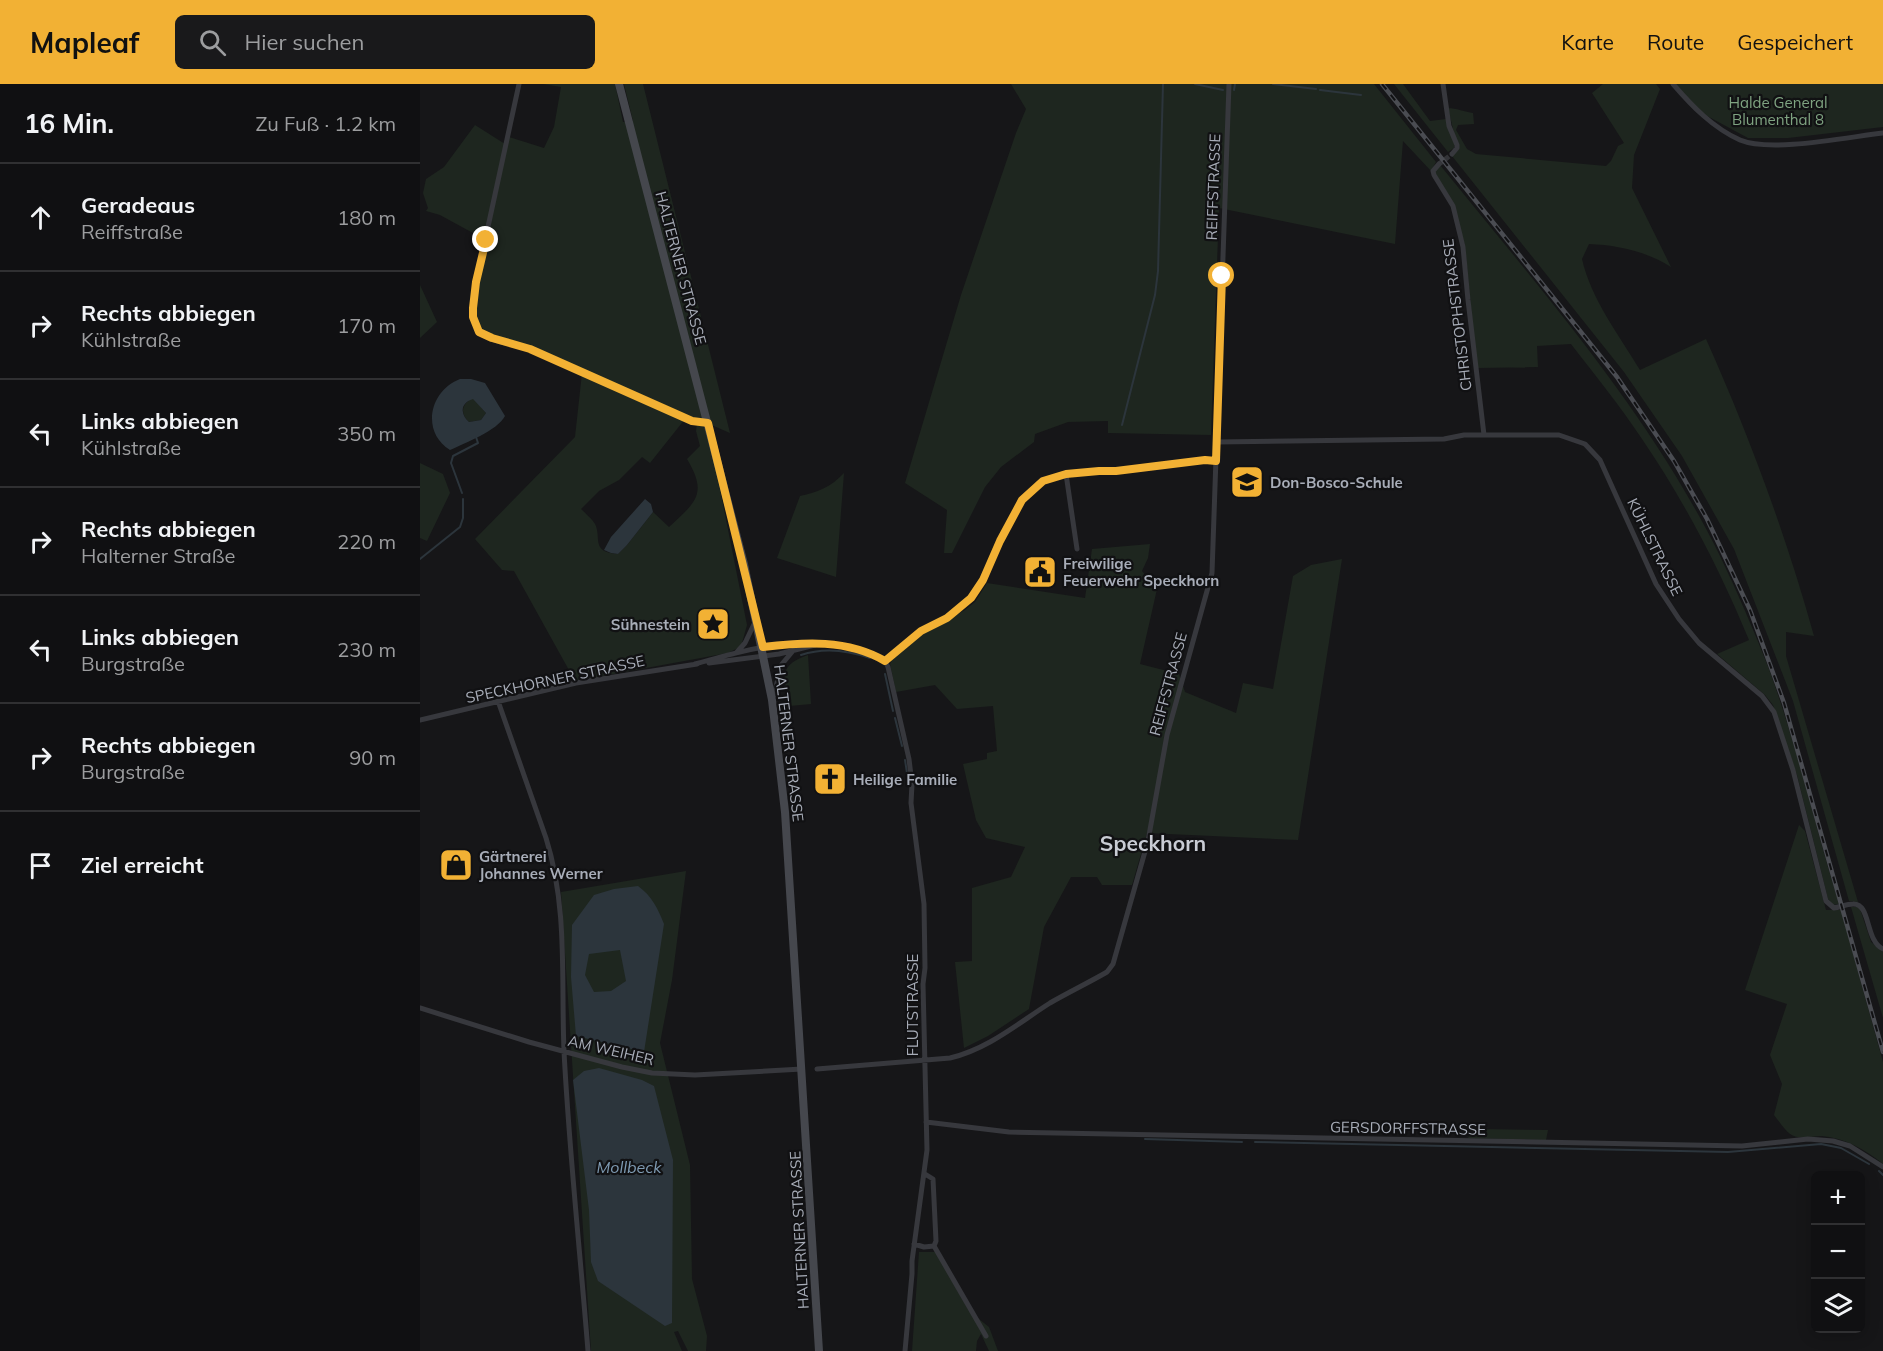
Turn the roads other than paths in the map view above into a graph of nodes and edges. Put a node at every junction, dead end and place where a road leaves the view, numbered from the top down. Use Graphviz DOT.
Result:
graph roads {
  1 [pos="519,84"];
  2 [pos="619,84"];
  3 [pos="1229,84"];
  4 [pos="1443,84"];
  5 [pos="1673,84"];
  6 [pos="1883,133"];
  7 [pos="1452,154"];
  8 [pos="1439,164"];
  9 [pos="708,423"];
  10 [pos="1484,435"];
  11 [pos="1216,442"];
  12 [pos="1216,461"];
  13 [pos="1066,474"];
  14 [pos="1077,549"];
  15 [pos="756,618"];
  16 [pos="819,644"];
  17 [pos="763,647"];
  18 [pos="737,652"];
  19 [pos="792,652"];
  20 [pos="765,657"];
  21 [pos="885,661"];
  22 [pos="695,664"];
  23 [pos="772,700"];
  24 [pos="498,701"];
  25 [pos="420,720"];
  26 [pos="1883,949"];
  27 [pos="420,1008"];
  28 [pos="564,1051"];
  29 [pos="924,1060"];
  30 [pos="802,1069"];
  31 [pos="818,1069"];
  32 [pos="926,1122"];
  33 [pos="1883,1167"];
  34 [pos="925,1174"];
  35 [pos="914,1244"];
  36 [pos="934,1246"];
  37 [pos="986,1336"];
  38 [pos="588,1351"];
  39 [pos="819,1351"];
  40 [pos="905,1351"];
  1 -- 9 [label="street"];
  2 -- 9 [label="main road, HALTERNER STRASSE"];
  3 -- 11 [label="street, REIFFSTRASSE"];
  4 -- 7 [label="street"];
  5 -- 6 [label="street"];
  8 -- 10 [label="street, CHRISTOPHSTRASSE"];
  9 -- 15 [label="main road, HALTERNER STRASSE"];
  10 -- 11 [label="street, KÜHLSTRASSE"];
  10 -- 26 [label="street, KÜHLSTRASSE"];
  11 -- 12 [label="street, REIFFSTRASSE"];
  12 -- 13 [label="street"];
  12 -- 29 [label="street, REIFFSTRASSE"];
  13 -- 14 [label="street"];
  13 -- 21 [label="street"];
  15 -- 17 [label="main road, HALTERNER STRASSE"];
  15 -- 18 [label="street"];
  16 -- 17 [label="street"];
  16 -- 19 [label="street"];
  16 -- 21 [label="street"];
  17 -- 18 [label="street, SPECKHORNER STRASSE"];
  17 -- 20 [label="main road, HALTERNER STRASSE"];
  18 -- 22 [label="street, SPECKHORNER STRASSE"];
  19 -- 20 [label="street"];
  19 -- 23 [label="street"];
  20 -- 22 [label="street, SPECKHORNER STRASSE"];
  20 -- 23 [label="main road, HALTERNER STRASSE"];
  21 -- 29 [label="street, FLUTSTRASSE"];
  22 -- 24 [label="street, SPECKHORNER STRASSE"];
  23 -- 30 [label="main road, HALTERNER STRASSE"];
  24 -- 25 [label="street, SPECKHORNER STRASSE"];
  24 -- 28 [label="street"];
  27 -- 28 [label="street, AM WEIHER"];
  28 -- 30 [label="street, AM WEIHER"];
  28 -- 38 [label="street"];
  29 -- 31 [label="street, REIFFSTRASSE"];
  29 -- 32 [label="street, FLUTSTRASSE"];
  30 -- 39 [label="main road, HALTERNER STRASSE"];
  32 -- 33 [label="street, GERSDORFFSTRASSE"];
  32 -- 34 [label="street, FLUTSTRASSE"];
  34 -- 35 [label="street, FLUTSTRASSE"];
  34 -- 36 [label="street"];
  35 -- 36 [label="street"];
  35 -- 40 [label="street, FLUTSTRASSE"];
  36 -- 37 [label="street"];
}
